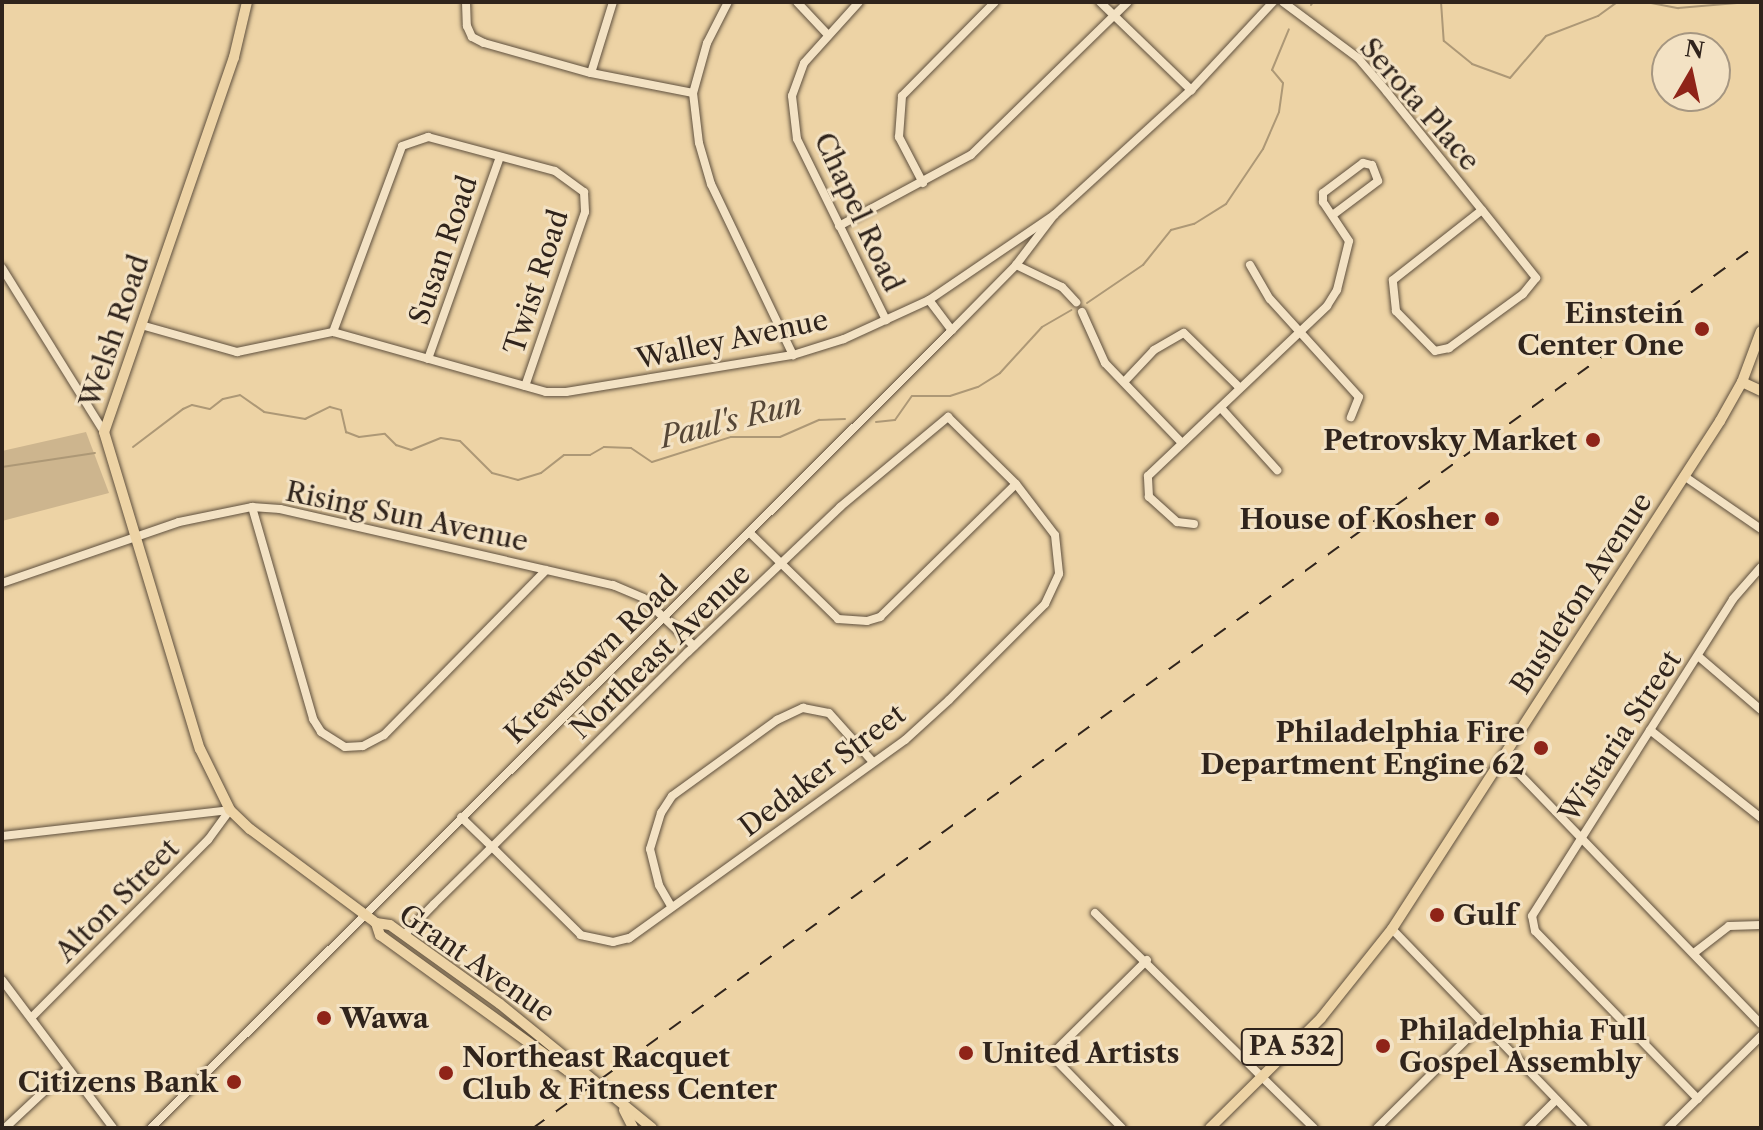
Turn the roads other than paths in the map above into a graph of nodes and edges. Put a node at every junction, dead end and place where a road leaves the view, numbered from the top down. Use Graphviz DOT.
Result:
graph roads {
  1 [pos="247,2"];
  2 [pos="466,2"];
  3 [pos="613,2"];
  4 [pos="728,2"];
  5 [pos="797,2"];
  6 [pos="859,2"];
  7 [pos="995,2"];
  8 [pos="1100,2"];
  9 [pos="1128,2"];
  10 [pos="1273,2"];
  11 [pos="1283,2"];
  12 [pos="1114,16"];
  13 [pos="827,34"];
  14 [pos="591,73"];
  15 [pos="1191,90"];
  16 [pos="693,93"];
  17 [pos="500,157"];
  18 [pos="923,183"];
  19 [pos="1482,210"];
  20 [pos="1334,214"];
  21 [pos="1054,215"];
  22 [pos="839,226"];
  23 [pos="1016,265"];
  24 [pos="1250,265"];
  25 [pos="2,268"];
  26 [pos="929,300"];
  27 [pos="1076,302"];
  28 [pos="1082,312"];
  29 [pos="886,320"];
  30 [pos="141,325"];
  31 [pos="952,330"];
  32 [pos="1302,330"];
  33 [pos="1761,331"];
  34 [pos="333,332"];
  35 [pos="793,355"];
  36 [pos="428,359"];
  37 [pos="1124,382"];
  38 [pos="1742,382"];
  39 [pos="525,386"];
  40 [pos="1240,388"];
  41 [pos="1761,391"];
  42 [pos="1221,408"];
  43 [pos="1351,417"];
  44 [pos="104,432"];
  45 [pos="1182,443"];
  46 [pos="1277,470"];
  47 [pos="1684,476"];
  48 [pos="1016,484"];
  49 [pos="252,507"];
  50 [pos="1194,524"];
  51 [pos="1761,529"];
  52 [pos="750,533"];
  53 [pos="135,536"];
  54 [pos="781,565"];
  55 [pos="1761,567"];
  56 [pos="546,570"];
  57 [pos="2,583"];
  58 [pos="666,617"];
  59 [pos="694,646"];
  60 [pos="1698,656"];
  61 [pos="1761,710"];
  62 [pos="1650,730"];
  63 [pos="1503,757"];
  64 [pos="873,762"];
  65 [pos="230,810"];
  66 [pos="461,817"];
  67 [pos="1761,818"];
  68 [pos="2,836"];
  69 [pos="1580,839"];
  70 [pos="492,847"];
  71 [pos="671,906"];
  72 [pos="362,913"];
  73 [pos="1095,913"];
  74 [pos="376,923"];
  75 [pos="1761,925"];
  76 [pos="1392,929"];
  77 [pos="404,935"];
  78 [pos="1694,953"];
  79 [pos="1147,960"];
  80 [pos="2,980"];
  81 [pos="32,1017"];
  82 [pos="1482,1024"];
  83 [pos="1761,1024"];
  84 [pos="1761,1036"];
  85 [pos="68,1069"];
  86 [pos="584,1076"];
  87 [pos="1262,1077"];
  88 [pos="1698,1099"];
  89 [pos="1556,1100"];
  90 [pos="621,1104"];
  91 [pos="5,1128"];
  92 [pos="113,1128"];
  93 [pos="151,1128"];
  94 [pos="633,1128"];
  95 [pos="652,1128"];
  96 [pos="1122,1128"];
  97 [pos="1210,1128"];
  98 [pos="1314,1128"];
  99 [pos="1377,1128"];
  100 [pos="1528,1128"];
  101 [pos="1584,1128"];
  102 [pos="1668,1128"];
  1 -- 30 [label="main road, Welsh Road"];
  2 -- 14 [label="street"];
  3 -- 14 [label="street"];
  4 -- 16 [label="street"];
  5 -- 13 [label="street"];
  6 -- 13 [label="street, Chapel Road"];
  7 -- 18 [label="street"];
  8 -- 12 [label="street"];
  9 -- 12 [label="street"];
  10 -- 15 [label="street, Walley Avenue"];
  11 -- 19 [label="street, Serota Place"];
  12 -- 15 [label="street"];
  12 -- 18 [label="street"];
  13 -- 22 [label="street, Chapel Road"];
  14 -- 16 [label="street"];
  15 -- 21 [label="street, Walley Avenue"];
  16 -- 35 [label="street"];
  17 -- 34 [label="street"];
  17 -- 36 [label="street, Susan Road"];
  17 -- 39 [label="street, Twist Road"];
  18 -- 22 [label="street"];
  19 -- 19 [label="street, Serota Place"];
  20 -- 20 [label="street"];
  20 -- 32 [label="street"];
  21 -- 23 [label="street, Krewstown Road"];
  21 -- 26 [label="street, Walley Avenue"];
  22 -- 29 [label="street, Chapel Road"];
  23 -- 27 [label="street"];
  23 -- 31 [label="street, Krewstown Road"];
  24 -- 32 [label="street"];
  25 -- 44 [label="street"];
  26 -- 29 [label="street, Walley Avenue"];
  26 -- 31 [label="street"];
  28 -- 37 [label="street"];
  29 -- 35 [label="street, Walley Avenue"];
  30 -- 34 [label="street, Walley Avenue"];
  30 -- 44 [label="main road, Welsh Road"];
  31 -- 52 [label="street, Krewstown Road"];
  32 -- 40 [label="street"];
  32 -- 43 [label="street"];
  33 -- 38 [label="main road, Bustleton Avenue / PA 532"];
  34 -- 36 [label="street, Walley Avenue"];
  35 -- 39 [label="street, Walley Avenue"];
  36 -- 39 [label="street, Walley Avenue"];
  37 -- 40 [label="street"];
  37 -- 45 [label="street"];
  38 -- 41 [label="main road"];
  38 -- 47 [label="main road, Bustleton Avenue / PA 532"];
  40 -- 42 [label="street"];
  42 -- 45 [label="street"];
  42 -- 46 [label="street"];
  44 -- 53 [label="main road, Welsh Road"];
  45 -- 50 [label="street"];
  47 -- 51 [label="street"];
  47 -- 63 [label="main road, Bustleton Avenue / PA 532"];
  48 -- 54 [label="street"];
  48 -- 54 [label="street, Northeast Avenue"];
  48 -- 64 [label="street, Dedaker Street"];
  49 -- 53 [label="street, Rising Sun Avenue"];
  49 -- 56 [label="street, Rising Sun Avenue"];
  49 -- 56 [label="street"];
  52 -- 54 [label="street"];
  52 -- 58 [label="street, Krewstown Road"];
  53 -- 57 [label="street, Rising Sun Avenue"];
  53 -- 65 [label="main road, Welsh Road"];
  54 -- 59 [label="street, Northeast Avenue"];
  55 -- 60 [label="street, Wistaria Street"];
  56 -- 58 [label="street, Rising Sun Avenue"];
  58 -- 59 [label="street, Rising Sun Avenue"];
  58 -- 66 [label="street, Krewstown Road"];
  59 -- 70 [label="street, Northeast Avenue"];
  60 -- 61 [label="street"];
  60 -- 62 [label="street, Wistaria Street"];
  62 -- 67 [label="street"];
  62 -- 69 [label="street, Wistaria Street"];
  63 -- 69 [label="street"];
  63 -- 76 [label="main road, Bustleton Avenue / PA 532"];
  64 -- 71 [label="street, Dedaker Street"];
  64 -- 71 [label="street"];
  65 -- 68 [label="street"];
  65 -- 72 [label="main road, Grant Avenue"];
  65 -- 81 [label="street, Alton Street"];
  66 -- 70 [label="street"];
  66 -- 72 [label="street, Krewstown Road"];
  69 -- 78 [label="street"];
  69 -- 88 [label="street, Wistaria Street"];
  70 -- 71 [label="street, Dedaker Street"];
  70 -- 77 [label="street, Northeast Avenue"];
  72 -- 74 [label="main road, Grant Avenue"];
  72 -- 93 [label="street, Krewstown Road"];
  73 -- 79 [label="street"];
  74 -- 77 [label="main road, Grant Avenue"];
  74 -- 86 [label="main road, Grant Avenue"];
  75 -- 78 [label="street"];
  76 -- 82 [label="street"];
  76 -- 87 [label="main road, Bustleton Avenue / PA 532"];
  77 -- 86 [label="main road, Grant Avenue"];
  78 -- 83 [label="street"];
  79 -- 87 [label="street"];
  79 -- 96 [label="street"];
  80 -- 81 [label="street"];
  81 -- 85 [label="street"];
  82 -- 89 [label="street"];
  82 -- 99 [label="street"];
  84 -- 88 [label="street"];
  85 -- 91 [label="street"];
  85 -- 92 [label="street"];
  86 -- 90 [label="main road, Grant Avenue"];
  87 -- 97 [label="main road, Bustleton Avenue / PA 532"];
  87 -- 98 [label="street"];
  88 -- 102 [label="street"];
  89 -- 100 [label="street"];
  89 -- 101 [label="street"];
  90 -- 94 [label="main road"];
  90 -- 95 [label="main road, Grant Avenue"];
}
